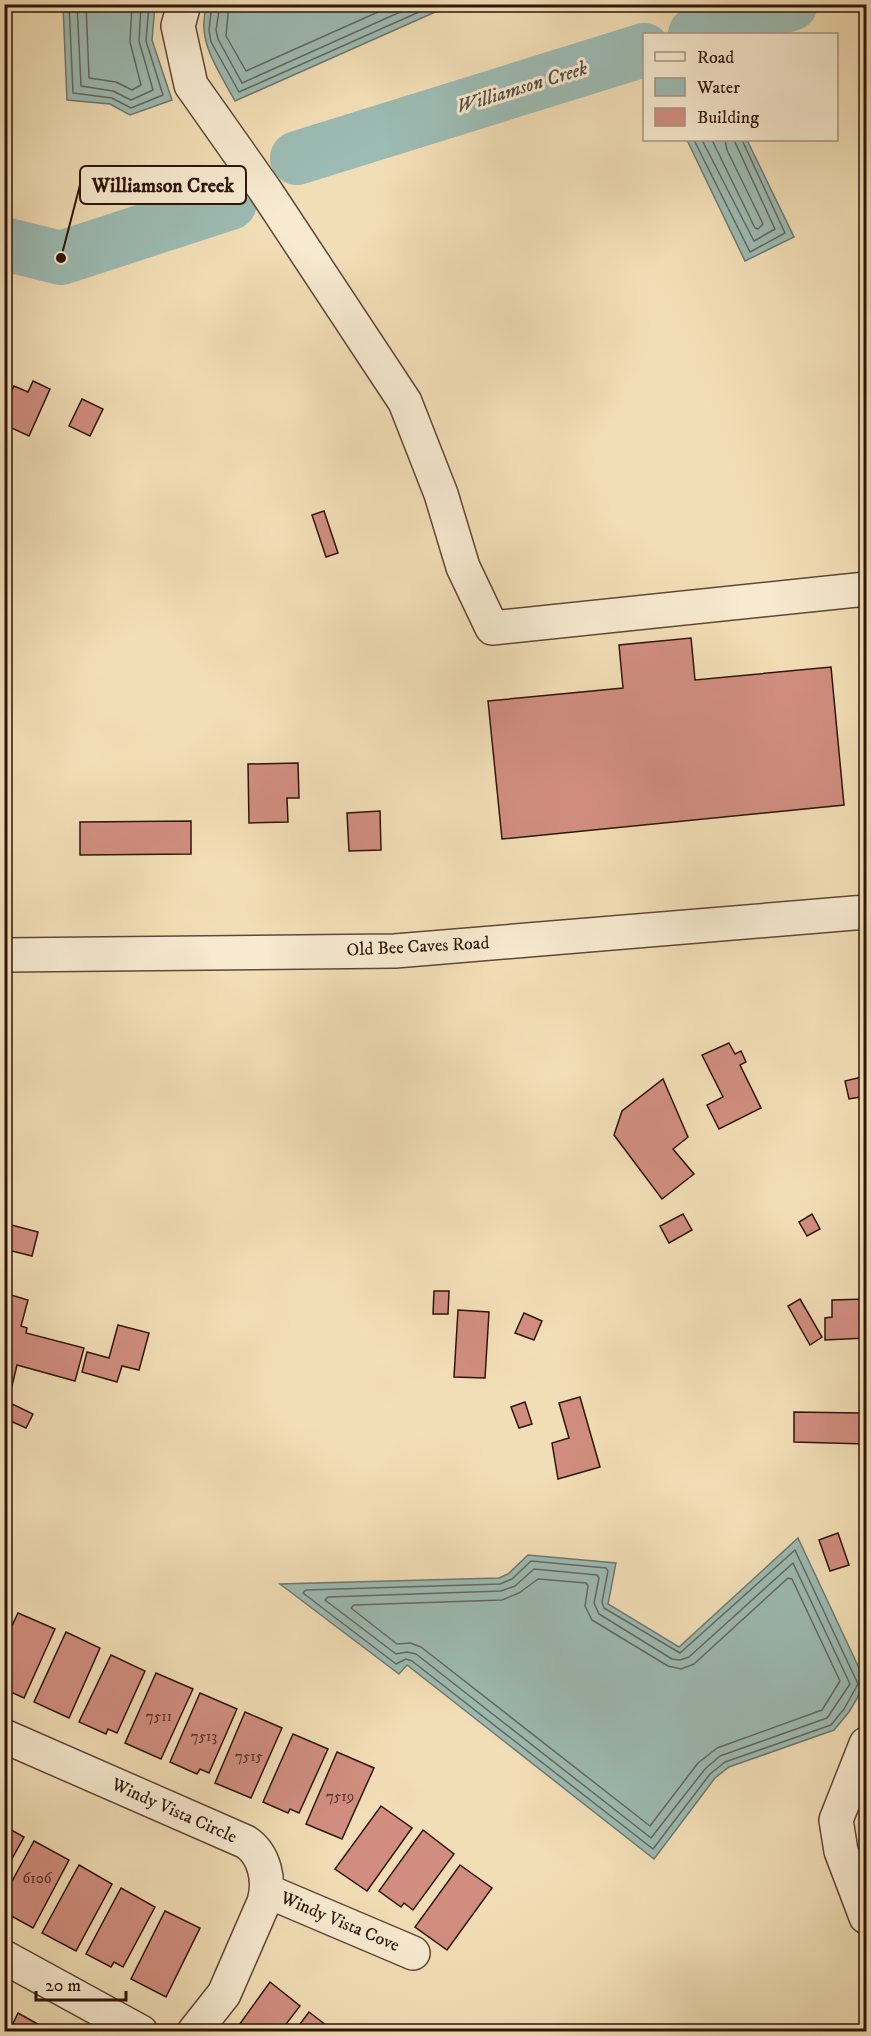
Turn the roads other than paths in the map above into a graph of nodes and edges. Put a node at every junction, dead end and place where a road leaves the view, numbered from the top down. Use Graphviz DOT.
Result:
graph roads {
  1 [pos="184,4"];
  2 [pos="867,590"];
  3 [pos="867,912"];
  4 [pos="4,955"];
  5 [pos="4,1736"];
  6 [pos="867,1744"];
  7 [pos="267,1891"];
  8 [pos="867,1917"];
  9 [pos="413,1953"];
  10 [pos="4,1957"];
  11 [pos="141,2031"];
  12 [pos="194,2031"];
  1 -- 2 [label="street"];
  3 -- 4 [label="street, Old Bee Caves Road"];
  5 -- 7 [label="street, Windy Vista Circle"];
  6 -- 8 [label="street"];
  7 -- 9 [label="street, Windy Vista Cove"];
  7 -- 12 [label="street, Windy Vista Circle"];
  10 -- 11 [label="street"];
}
